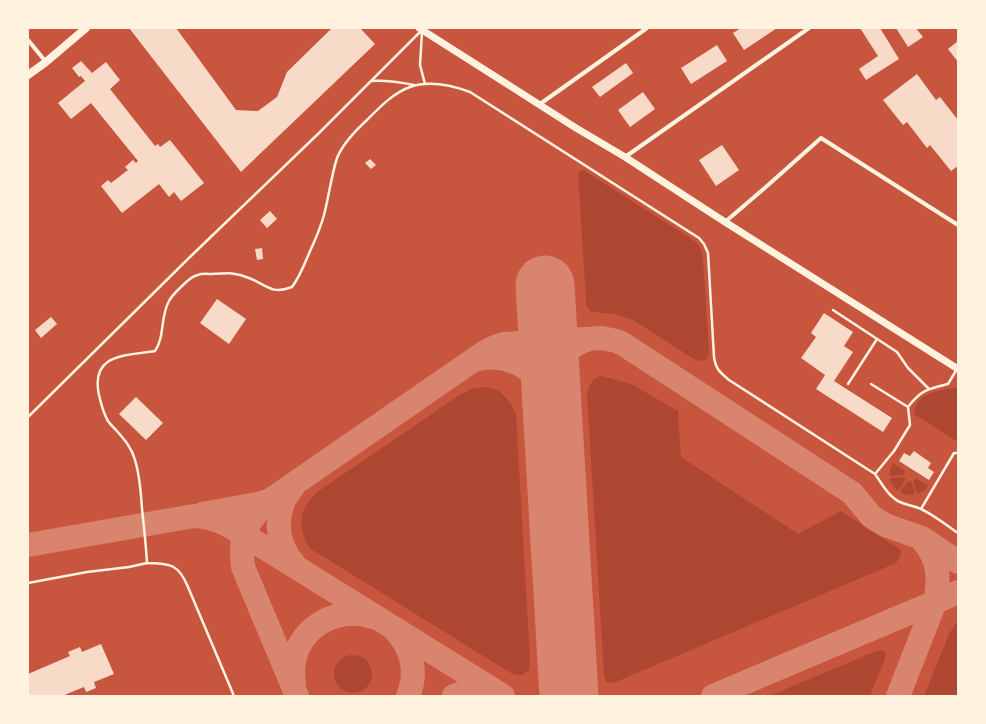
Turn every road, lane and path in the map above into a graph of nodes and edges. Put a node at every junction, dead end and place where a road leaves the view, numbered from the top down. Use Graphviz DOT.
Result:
graph roads {
  1 [pos="86,28"];
  2 [pos="647,28"];
  3 [pos="809,28"];
  4 [pos="421,29"];
  5 [pos="28,40"];
  6 [pos="46,62"];
  7 [pos="28,75"];
  8 [pos="370,81"];
  9 [pos="425,84"];
  10 [pos="414,86"];
  11 [pos="540,104"];
  12 [pos="625,157"];
  13 [pos="725,222"];
  14 [pos="958,225"];
  15 [pos="833,310"];
  16 [pos="877,339"];
  17 [pos="958,369"];
  18 [pos="848,384"];
  19 [pos="871,384"];
  20 [pos="929,389"];
  21 [pos="908,407"];
  22 [pos="28,417"];
  23 [pos="958,453"];
  24 [pos="875,474"];
  25 [pos="921,509"];
  26 [pos="958,533"];
  27 [pos="147,563"];
  28 [pos="28,583"];
  29 [pos="234,696"];
  1 -- 6 [label="main road"];
  2 -- 11 [label="street"];
  3 -- 12 [label="street"];
  4 -- 8 [label="lane"];
  4 -- 9 [label="lane"];
  4 -- 11 [label="main road"];
  5 -- 6 [label="street"];
  6 -- 7 [label="main road"];
  8 -- 10 [label="lane"];
  8 -- 22 [label="lane"];
  9 -- 10 [label="lane"];
  9 -- 24 [label="lane"];
  10 -- 27 [label="lane"];
  11 -- 12 [label="main road"];
  12 -- 13 [label="main road"];
  13 -- 14 [label="street"];
  13 -- 17 [label="main road"];
  15 -- 16 [label="lane"];
  16 -- 18 [label="lane"];
  16 -- 20 [label="lane"];
  17 -- 20 [label="lane"];
  19 -- 21 [label="lane"];
  20 -- 21 [label="lane"];
  21 -- 24 [label="lane"];
  23 -- 25 [label="lane"];
  24 -- 25 [label="lane"];
  25 -- 26 [label="lane"];
  27 -- 28 [label="lane"];
  27 -- 29 [label="lane"];
}
